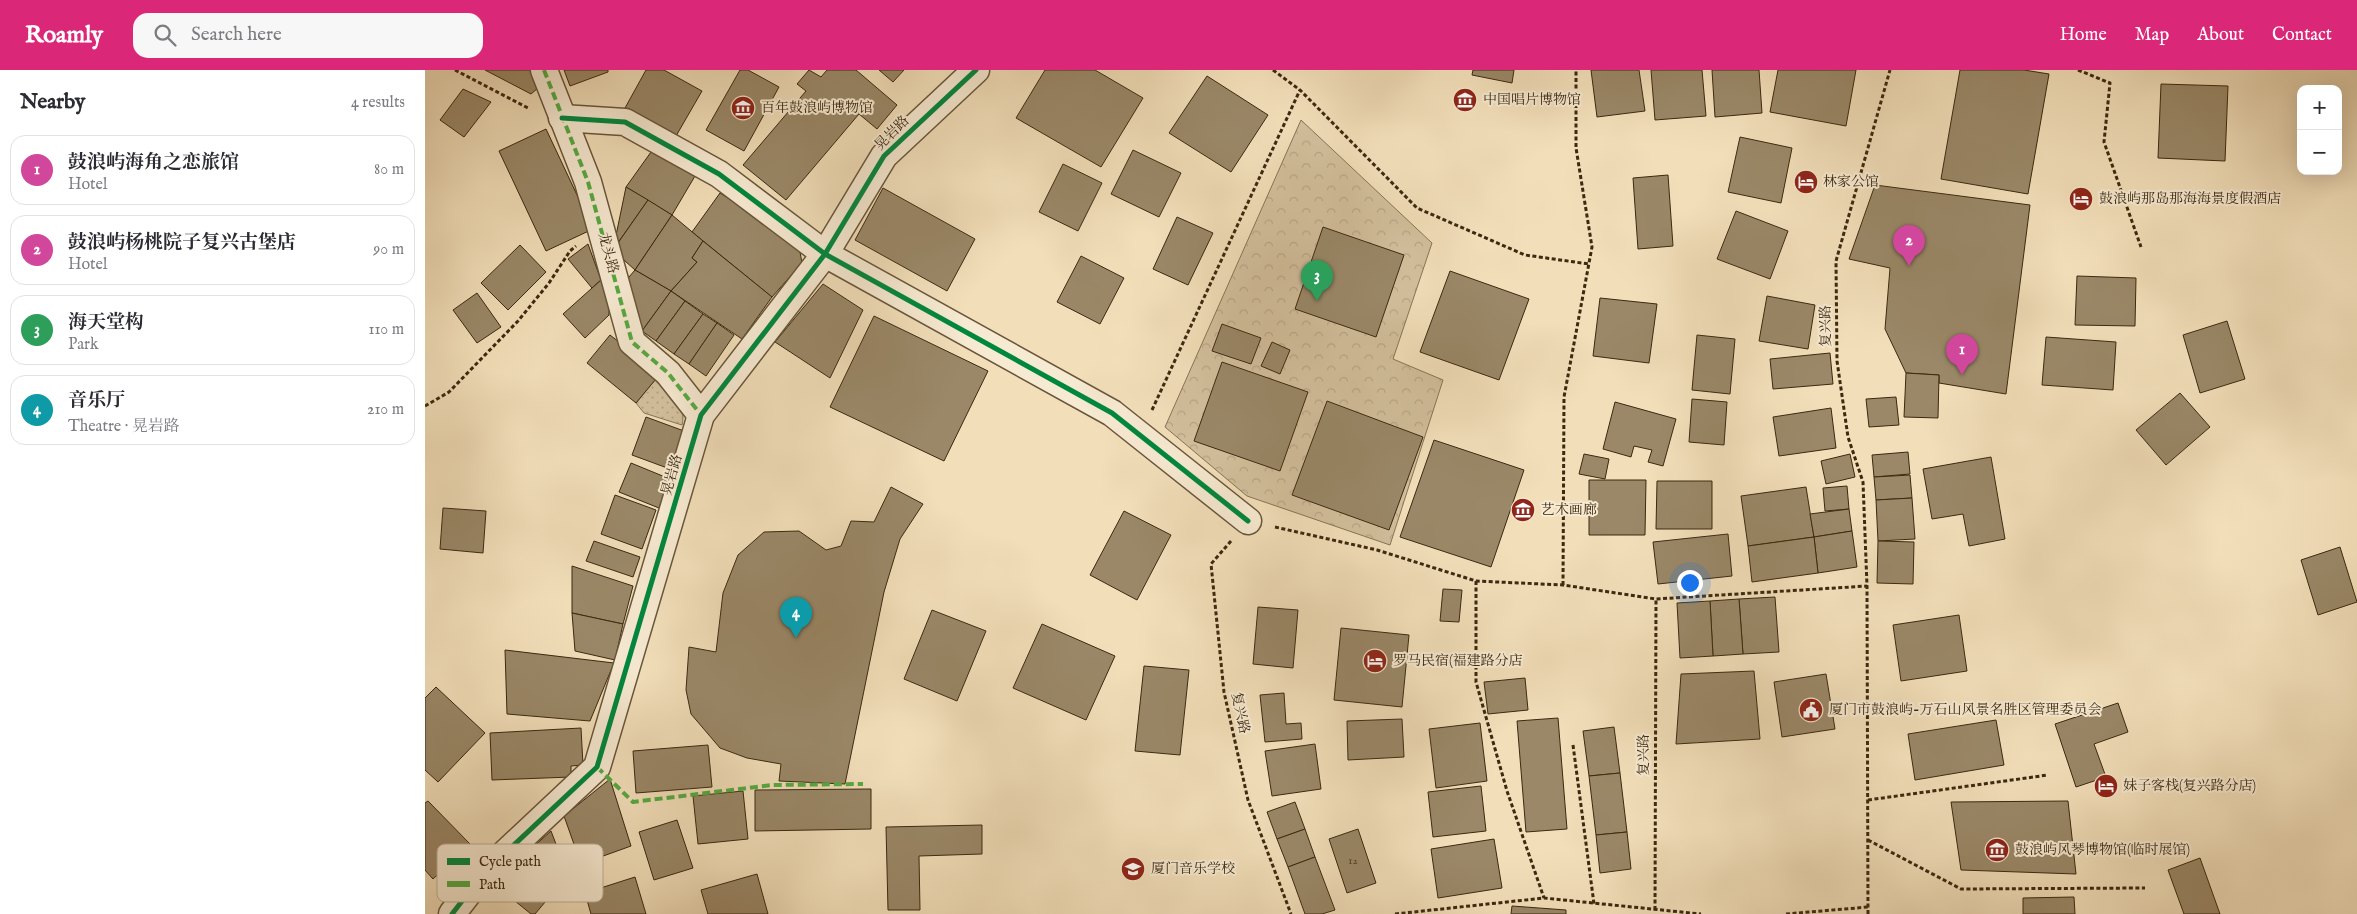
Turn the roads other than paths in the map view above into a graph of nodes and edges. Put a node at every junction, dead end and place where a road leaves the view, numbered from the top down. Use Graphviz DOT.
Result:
graph roads {
  1 [pos="544,70"];
  2 [pos="976,70"];
  3 [pos="562,118"];
  4 [pos="825,254"];
  5 [pos="701,415"];
  6 [pos="1248,521"];
  7 [pos="515,844"];
  8 [pos="461,902"];
  9 [pos="452,914"];
  1 -- 3 [label="street, 龙头路"];
  2 -- 4 [label="street, 晃岩路"];
  3 -- 4 [label="street"];
  3 -- 5 [label="street, 龙头路"];
  4 -- 5 [label="street, 晃岩路"];
  4 -- 6 [label="street"];
  5 -- 7 [label="street, 晃岩路"];
  8 -- 9 [label="street, 晃岩路"];
}
